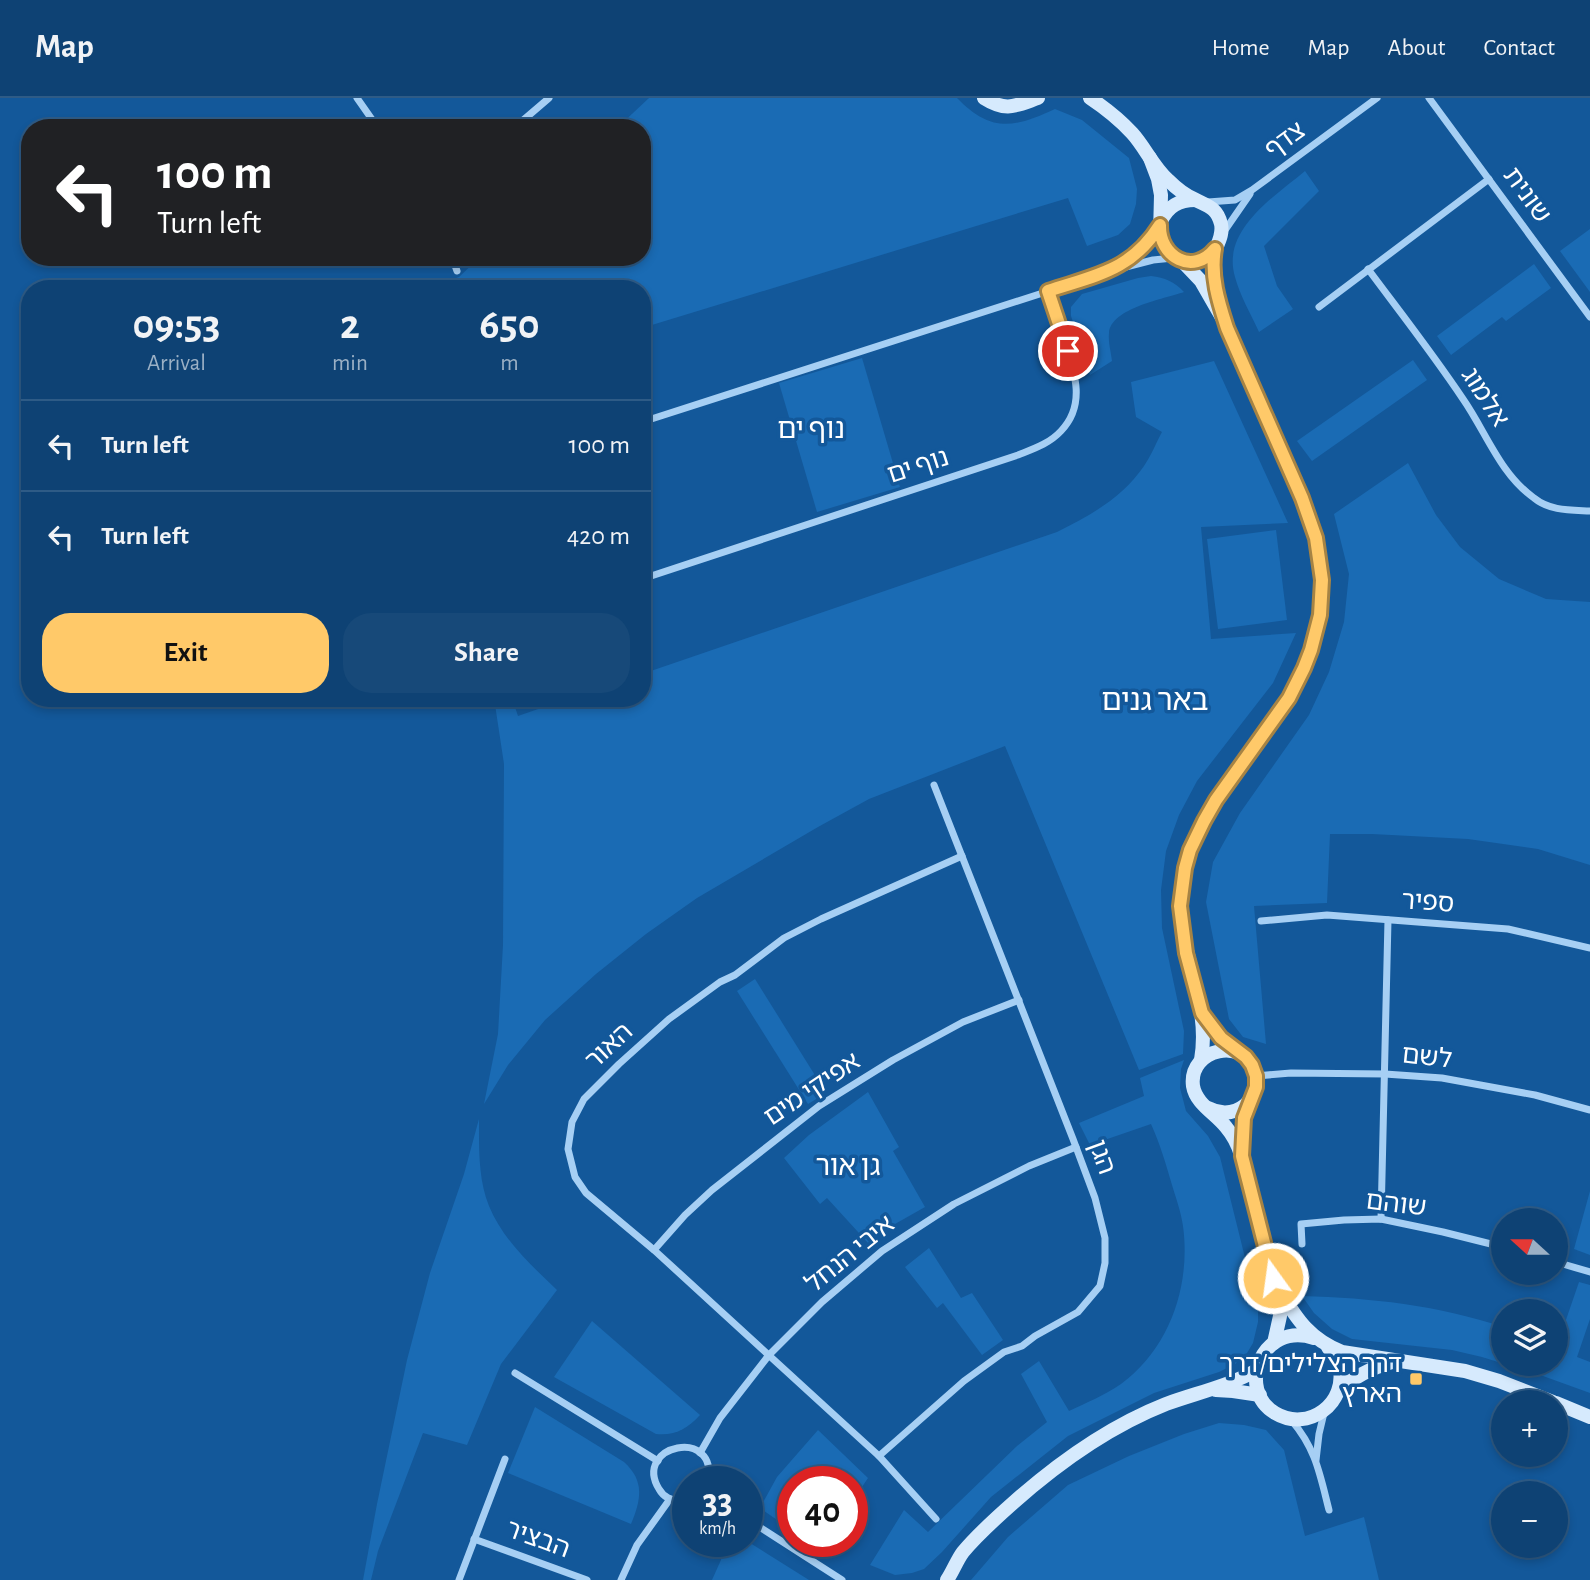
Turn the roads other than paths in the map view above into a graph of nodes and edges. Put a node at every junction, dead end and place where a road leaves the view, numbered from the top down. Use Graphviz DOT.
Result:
graph roads {
  1 [pos="357,98"];
  2 [pos="549,98"];
  3 [pos="984,98"];
  4 [pos="1080,98"];
  5 [pos="1377,98"];
  6 [pos="1429,98"];
  7 [pos="1032,99"];
  8 [pos="1093,100"];
  9 [pos="372,119"];
  10 [pos="524,119"];
  11 [pos="1150,158"];
  12 [pos="1489,179"];
  13 [pos="1252,190"];
  14 [pos="1199,201"];
  15 [pos="1161,223"];
  16 [pos="1221,235"];
  17 [pos="1215,249"];
  18 [pos="1178,259"];
  19 [pos="455,266"];
  20 [pos="1368,269"];
  21 [pos="1114,270"];
  22 [pos="457,271"];
  23 [pos="1048,291"];
  24 [pos="1319,307"];
  25 [pos="1590,317"];
  26 [pos="1227,328"];
  27 [pos="651,419"];
  28 [pos="1590,511"];
  29 [pos="651,576"];
  30 [pos="934,785"];
  31 [pos="962,856"];
  32 [pos="1388,920"];
  33 [pos="1261,921"];
  34 [pos="1590,948"];
  35 [pos="1019,1000"];
  36 [pos="1202,1013"];
  37 [pos="1238,1052"];
  38 [pos="1201,1060"];
  39 [pos="1385,1074"];
  40 [pos="1256,1076"];
  41 [pos="1249,1101"];
  42 [pos="1204,1106"];
  43 [pos="1590,1110"];
  44 [pos="1076,1147"];
  45 [pos="1242,1156"];
  46 [pos="1381,1219"];
  47 [pos="1302,1244"];
  48 [pos="1491,1244"];
  49 [pos="654,1250"];
  50 [pos="1568,1266"];
  51 [pos="1590,1272"];
  52 [pos="1273,1278"];
  53 [pos="1274,1342"];
  54 [pos="1323,1343"];
  55 [pos="769,1355"];
  56 [pos="1396,1360"];
  57 [pos="1256,1370"];
  58 [pos="515,1373"];
  59 [pos="1211,1390"];
  60 [pos="1523,1390"];
  61 [pos="1338,1392"];
  62 [pos="1260,1395"];
  63 [pos="1568,1408"];
  64 [pos="1324,1411"];
  65 [pos="1590,1417"];
  66 [pos="1291,1419"];
  67 [pos="700,1453"];
  68 [pos="879,1456"];
  69 [pos="505,1459"];
  70 [pos="1316,1460"];
  71 [pos="658,1461"];
  72 [pos="708,1466"];
  73 [pos="670,1499"];
  74 [pos="1328,1510"];
  75 [pos="936,1519"];
  76 [pos="763,1528"];
  77 [pos="474,1538"];
  78 [pos="459,1580"];
  79 [pos="587,1580"];
  80 [pos="621,1580"];
  81 [pos="842,1580"];
  82 [pos="947,1580"];
  1 -- 9 [label="street"];
  2 -- 10 [label="street"];
  3 -- 7 [label="street"];
  4 -- 8 [label="street"];
  5 -- 13 [label="street, צדף"];
  6 -- 12 [label="street, שונית"];
  8 -- 11 [label="street"];
  11 -- 14 [label="street"];
  11 -- 15 [label="street"];
  12 -- 20 [label="street"];
  12 -- 25 [label="street, שונית"];
  13 -- 14 [label="street, צדף"];
  13 -- 16 [label="street, צדף"];
  14 -- 15 [label="street"];
  14 -- 16 [label="street"];
  15 -- 18 [label="street"];
  15 -- 21 [label="street"];
  16 -- 17 [label="street"];
  17 -- 18 [label="street"];
  17 -- 26 [label="street"];
  18 -- 21 [label="street"];
  18 -- 26 [label="street"];
  19 -- 22 [label="street"];
  20 -- 24 [label="street"];
  20 -- 28 [label="street, אלמוג"];
  21 -- 23 [label="street"];
  23 -- 27 [label="street"];
  23 -- 29 [label="street, נוף ים"];
  26 -- 36 [label="street"];
  30 -- 31 [label="street, הגן"];
  31 -- 35 [label="street, הגן"];
  31 -- 49 [label="street, האור"];
  32 -- 33 [label="street, ספיר"];
  32 -- 34 [label="street, ספיר"];
  32 -- 39 [label="street"];
  35 -- 44 [label="street, הגן"];
  35 -- 49 [label="street, אפיקי מים"];
  36 -- 37 [label="street"];
  36 -- 38 [label="street"];
  37 -- 38 [label="street"];
  37 -- 40 [label="street"];
  38 -- 42 [label="street"];
  39 -- 40 [label="street, לשם"];
  39 -- 43 [label="street, לשם"];
  39 -- 46 [label="street"];
  40 -- 41 [label="street"];
  41 -- 42 [label="street"];
  41 -- 45 [label="street"];
  42 -- 45 [label="street"];
  44 -- 55 [label="street, איבי הנחל"];
  44 -- 68 [label="street, הגן"];
  45 -- 52 [label="street"];
  46 -- 47 [label="street, שוהם"];
  46 -- 48 [label="street, שוהם"];
  49 -- 55 [label="street, האור"];
  50 -- 51 [label="street"];
  52 -- 53 [label="street"];
  52 -- 54 [label="street"];
  53 -- 54 [label="street"];
  53 -- 57 [label="street"];
  54 -- 56 [label="street"];
  54 -- 61 [label="street"];
  55 -- 67 [label="street, איבי הנחל"];
  55 -- 68 [label="street"];
  56 -- 60 [label="street"];
  56 -- 61 [label="street"];
  57 -- 59 [label="street"];
  57 -- 62 [label="street"];
  58 -- 71 [label="street"];
  59 -- 62 [label="street"];
  59 -- 82 [label="street"];
  61 -- 64 [label="street"];
  62 -- 66 [label="street"];
  63 -- 65 [label="street"];
  64 -- 66 [label="street"];
  64 -- 70 [label="street"];
  66 -- 70 [label="street"];
  67 -- 71 [label="street"];
  67 -- 72 [label="street"];
  68 -- 75 [label="street"];
  69 -- 77 [label="street, הבציר"];
  70 -- 74 [label="street"];
  71 -- 73 [label="street"];
  73 -- 80 [label="street"];
  76 -- 81 [label="street"];
  77 -- 78 [label="street, הבציר"];
  77 -- 79 [label="street, הבציר"];
}
